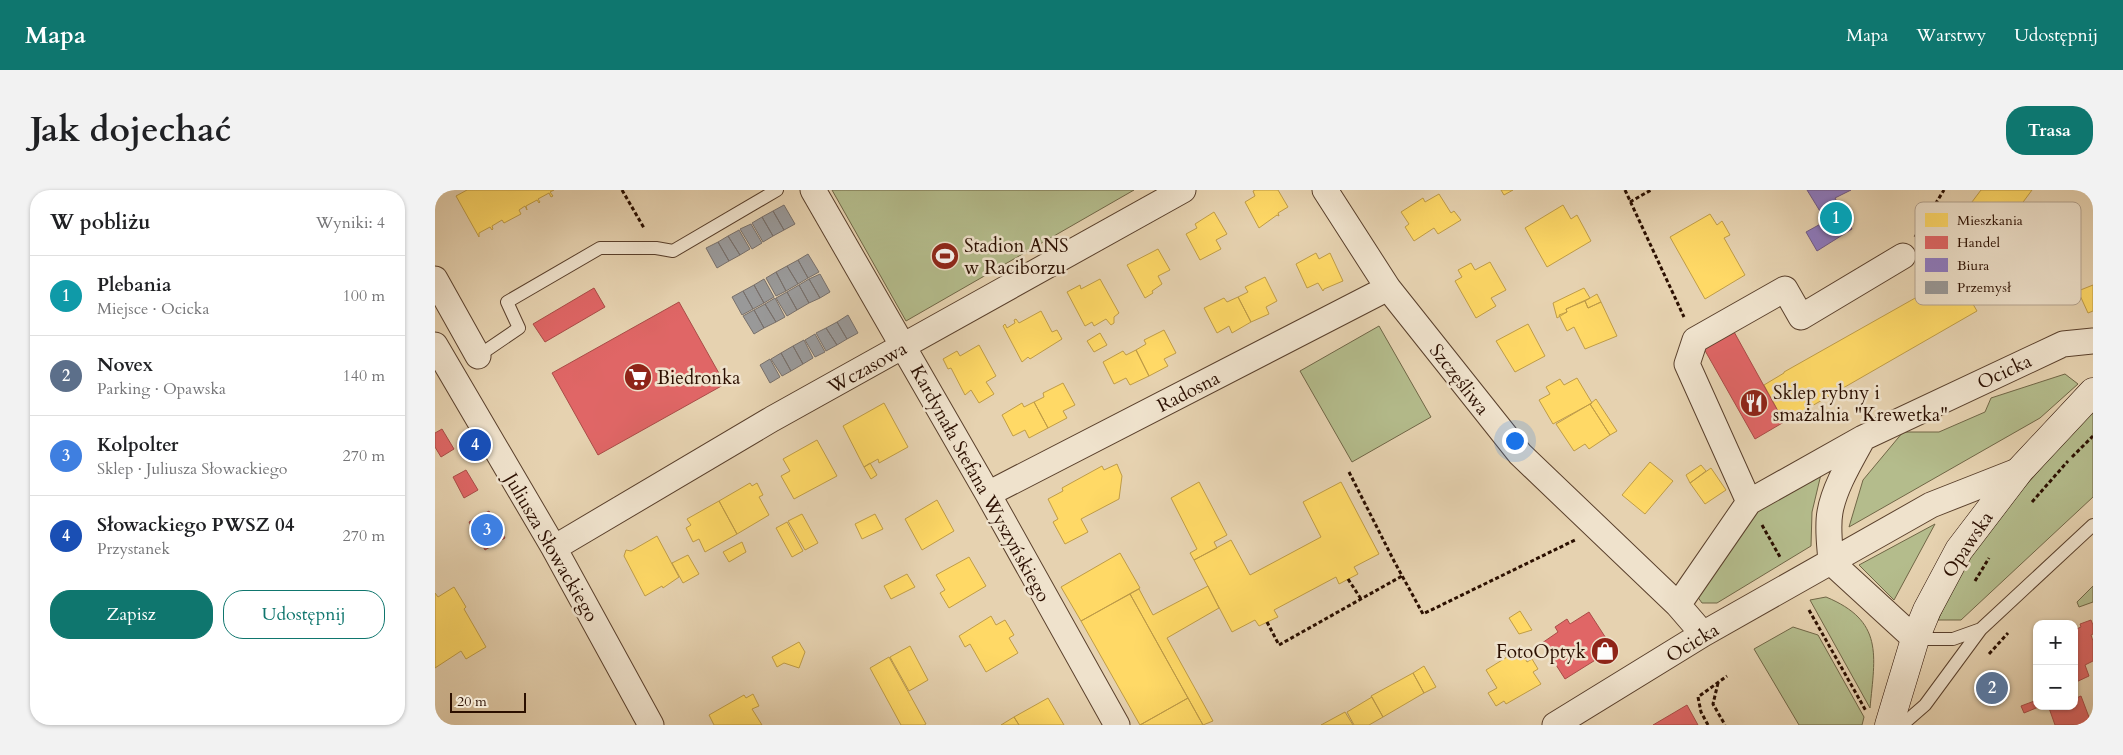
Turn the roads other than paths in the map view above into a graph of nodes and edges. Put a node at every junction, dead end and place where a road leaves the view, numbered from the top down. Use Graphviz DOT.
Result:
graph roads {
  1 [pos="777,190"];
  2 [pos="813,190"];
  3 [pos="1183,190"];
  4 [pos="1325,190"];
  5 [pos="1903,256"];
  6 [pos="435,279"];
  7 [pos="1388,288"];
  8 [pos="2093,341"];
  9 [pos="435,345"];
  10 [pos="904,346"];
  11 [pos="478,356"];
  12 [pos="2093,392"];
  13 [pos="1863,438"];
  14 [pos="2020,470"];
  15 [pos="988,494"];
  16 [pos="1749,502"];
  17 [pos="2093,525"];
  18 [pos="554,548"];
  19 [pos="1831,562"];
  20 [pos="1678,605"];
  21 [pos="1981,629"];
  22 [pos="1703,634"];
  23 [pos="1915,639"];
  24 [pos="1879,721"];
  25 [pos="651,725"];
  26 [pos="1117,725"];
  27 [pos="1555,725"];
  28 [pos="1902,725"];
  1 -- 11 [label="lane"];
  2 -- 10 [label="street, Kardynała Stefana Wyszyńskiego"];
  3 -- 10 [label="street, Wczasowa"];
  4 -- 7 [label="street, Szczęśliwa"];
  5 -- 16 [label="street"];
  6 -- 11 [label="street"];
  7 -- 15 [label="street, Radosna"];
  7 -- 20 [label="street, Szczęśliwa"];
  8 -- 13 [label="street, Ocicka"];
  9 -- 18 [label="street, Juliusza Słowackiego"];
  10 -- 15 [label="street, Kardynała Stefana Wyszyńskiego"];
  10 -- 18 [label="street, Wczasowa"];
  12 -- 14 [label="main road, Opawska"];
  13 -- 16 [label="street, Ocicka"];
  13 -- 19 [label="street"];
  14 -- 19 [label="street, Ocicka"];
  14 -- 23 [label="main road, Opawska"];
  15 -- 26 [label="street, Kardynała Stefana Wyszyńskiego"];
  16 -- 20 [label="street, Ocicka"];
  17 -- 21 [label="lane"];
  18 -- 25 [label="street, Juliusza Słowackiego"];
  19 -- 22 [label="street, Ocicka"];
  19 -- 23 [label="street"];
  20 -- 22 [label="street, Szczęśliwa"];
  21 -- 23 [label="lane"];
  21 -- 28 [label="lane"];
  22 -- 27 [label="street, Ocicka"];
  23 -- 24 [label="main road, Opawska"];
}
